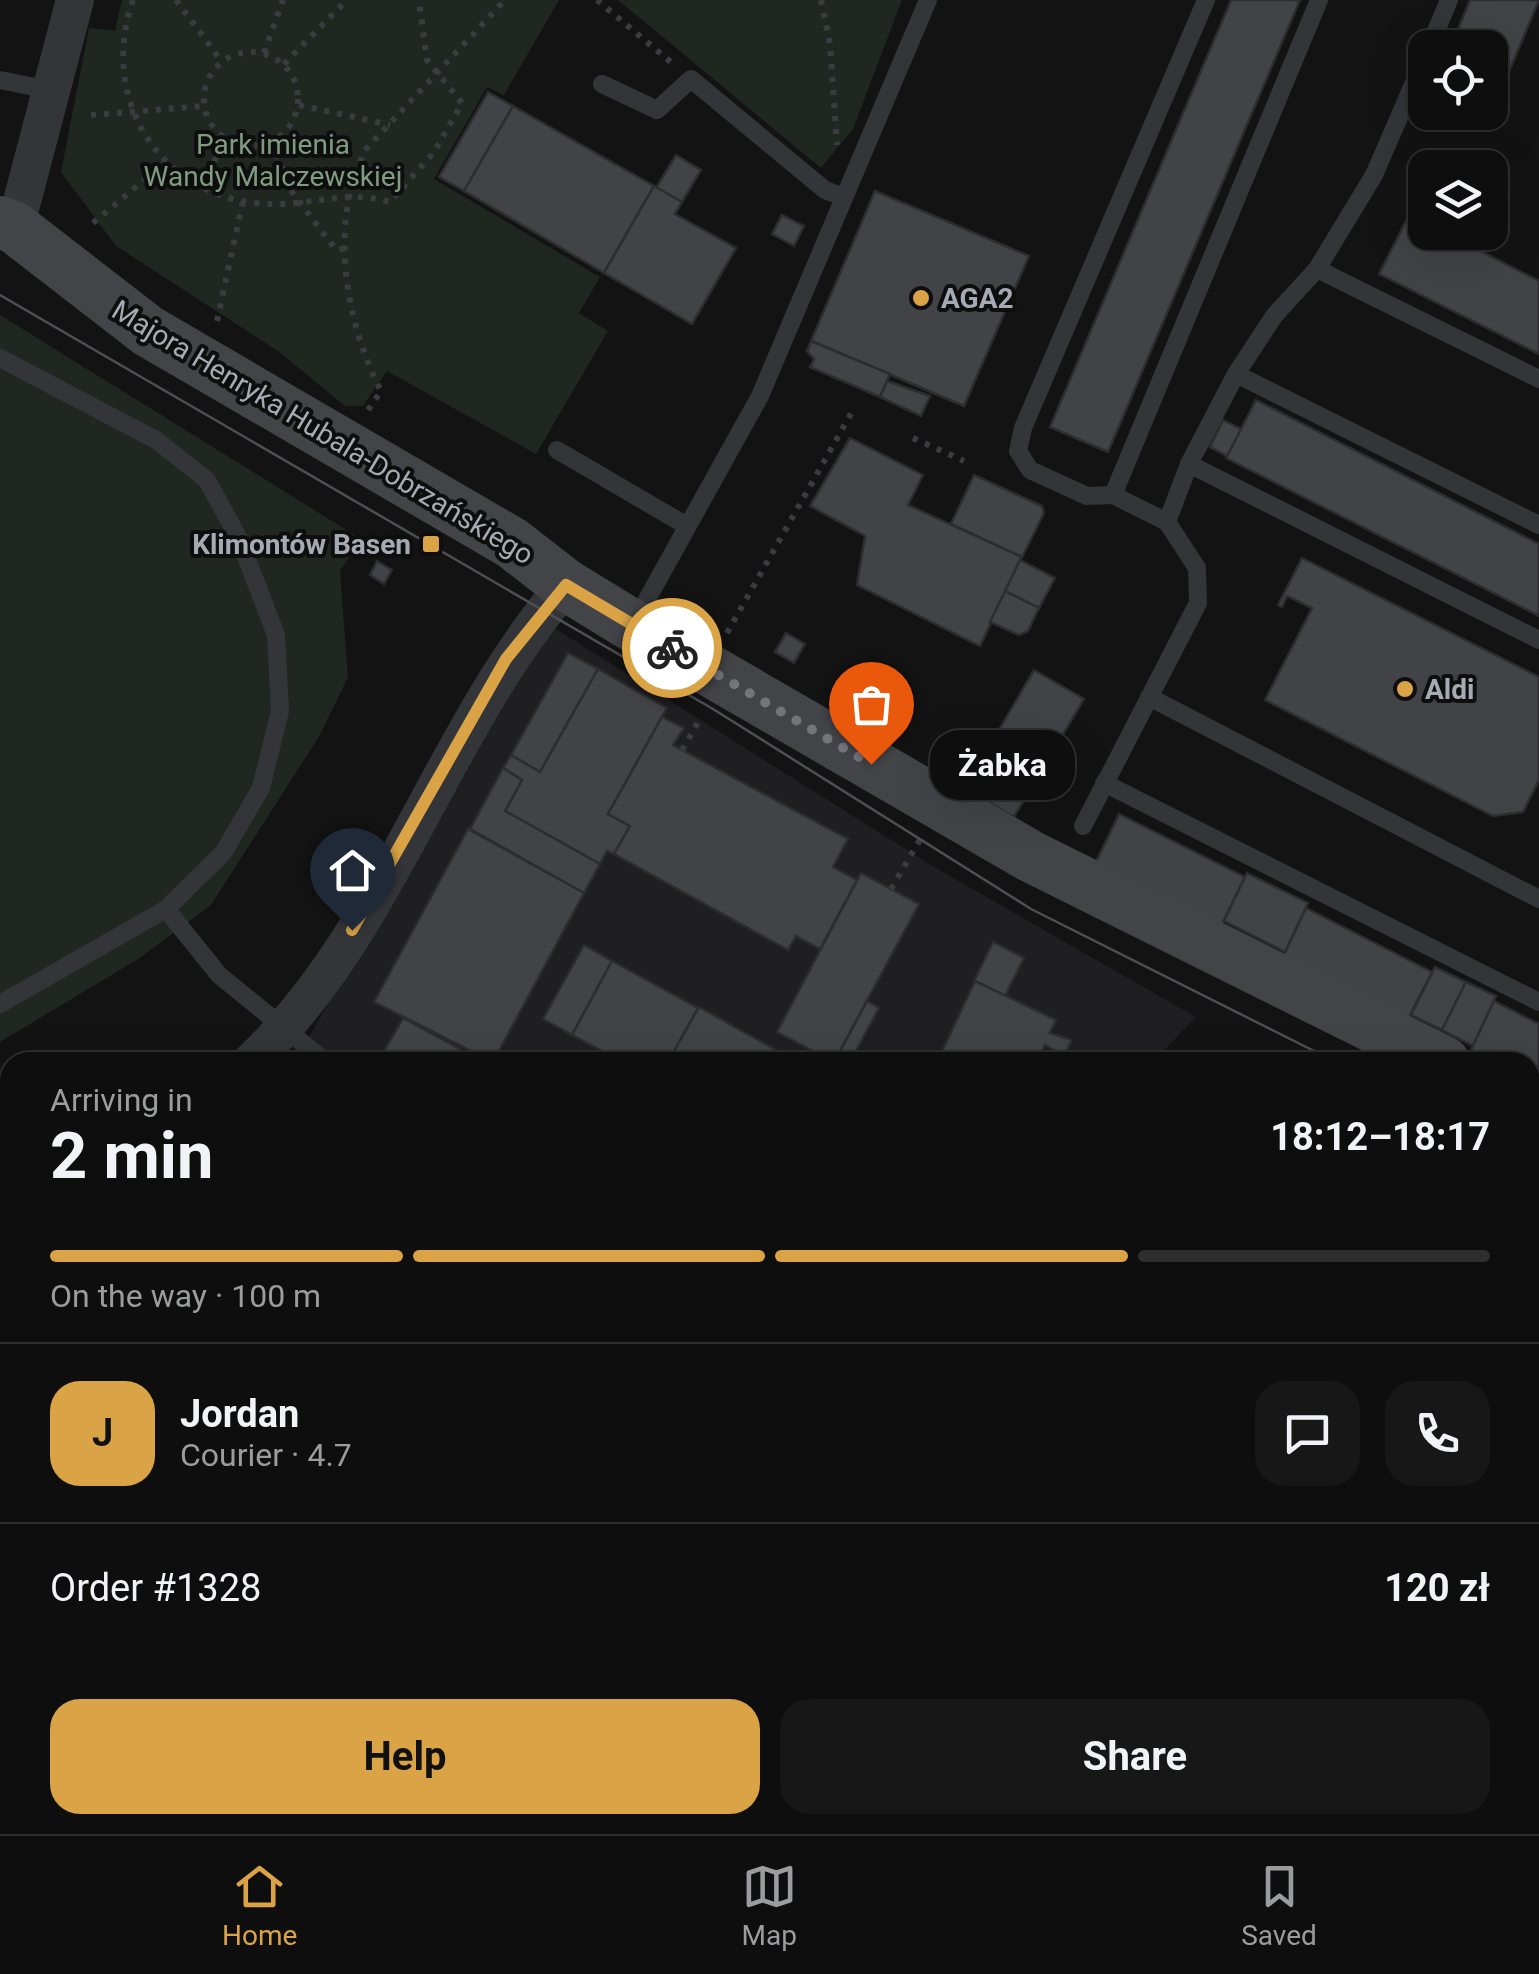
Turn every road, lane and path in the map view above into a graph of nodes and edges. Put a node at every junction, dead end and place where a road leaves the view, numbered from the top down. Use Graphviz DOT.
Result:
graph roads {
  1 [pos="76,0"];
  2 [pos="133,0"];
  3 [pos="176,0"];
  4 [pos="282,0"];
  5 [pos="347,0"];
  6 [pos="420,0"];
  7 [pos="505,0"];
  8 [pos="597,0"];
  9 [pos="821,0"];
  10 [pos="928,0"];
  11 [pos="1206,0"];
  12 [pos="1319,0"];
  13 [pos="1449,0"];
  14 [pos="1436,30"];
  15 [pos="264,53"];
  16 [pos="222,62"];
  17 [pos="284,64"];
  18 [pos="436,72"];
  19 [pos="691,79"];
  20 [pos="0,80"];
  21 [pos="602,84"];
  22 [pos="50,90"];
  23 [pos="1408,96"];
  24 [pos="299,105"];
  25 [pos="204,106"];
  26 [pos="132,113"];
  27 [pos="91,115"];
  28 [pos="390,125"];
  29 [pos="225,139"];
  30 [pos="272,142"];
  31 [pos="168,160"];
  32 [pos="204,185"];
  33 [pos="825,190"];
  34 [pos="349,195"];
  35 [pos="844,198"];
  36 [pos="242,201"];
  37 [pos="300,205"];
  38 [pos="93,223"];
  39 [pos="5,232"];
  40 [pos="346,248"];
  41 [pos="1316,269"];
  42 [pos="216,323"];
  43 [pos="0,358"];
  44 [pos="1236,374"];
  45 [pos="1539,378"];
  46 [pos="381,391"];
  47 [pos="852,412"];
  48 [pos="912,438"];
  49 [pos="557,450"];
  50 [pos="964,461"];
  51 [pos="1189,464"];
  52 [pos="1112,494"];
  53 [pos="1167,522"];
  54 [pos="1539,524"];
  55 [pos="687,526"];
  56 [pos="566,585"];
  57 [pos="632,626"];
  58 [pos="1539,640"];
  59 [pos="722,643"];
  60 [pos="1149,697"];
  61 [pos="700,718"];
  62 [pos="682,750"];
  63 [pos="1104,783"];
  64 [pos="1083,826"];
  65 [pos="927,827"];
  66 [pos="891,889"];
  67 [pos="1539,899"];
  68 [pos="166,909"];
  69 [pos="1539,1002"];
  70 [pos="0,1004"];
  71 [pos="283,1030"];
  72 [pos="260,1052"];
  73 [pos="313,1052"];
  74 [pos="1424,1052"];
  1 -- 22 [label="street"];
  2 -- 26 [label="path"];
  3 -- 16 [label="path"];
  4 -- 15 [label="path"];
  5 -- 17 [label="path"];
  6 -- 18 [label="path"];
  7 -- 18 [label="path"];
  8 -- 19 [label="path"];
  9 -- 33 [label="path"];
  10 -- 35 [label="lane"];
  11 -- 52 [label="lane"];
  12 -- 52 [label="lane"];
  13 -- 14 [label="lane"];
  15 -- 16 [label="path"];
  15 -- 17 [label="path"];
  16 -- 25 [label="path"];
  17 -- 24 [label="path"];
  18 -- 28 [label="path"];
  18 -- 34 [label="path"];
  19 -- 21 [label="lane"];
  19 -- 33 [label="lane"];
  20 -- 22 [label="lane"];
  22 -- 39 [label="street"];
  23 -- 41 [label="lane"];
  24 -- 28 [label="path"];
  24 -- 30 [label="path"];
  25 -- 26 [label="path"];
  25 -- 29 [label="path"];
  26 -- 27 [label="path"];
  26 -- 31 [label="path"];
  28 -- 34 [label="path"];
  29 -- 30 [label="path"];
  29 -- 32 [label="path"];
  30 -- 37 [label="path"];
  31 -- 32 [label="path"];
  31 -- 38 [label="path"];
  32 -- 36 [label="path"];
  33 -- 35 [label="lane"];
  34 -- 37 [label="path"];
  34 -- 40 [label="path"];
  35 -- 55 [label="lane"];
  36 -- 37 [label="path"];
  36 -- 42 [label="path"];
  37 -- 40 [label="path"];
  39 -- 56 [label="street, Majora Henryka Hubala-Dobrzańskiego"];
  40 -- 46 [label="path"];
  41 -- 44 [label="lane"];
  41 -- 45 [label="lane"];
  43 -- 68 [label="lane"];
  44 -- 51 [label="lane"];
  44 -- 54 [label="lane"];
  47 -- 59 [label="path"];
  48 -- 50 [label="path"];
  49 -- 55 [label="lane"];
  51 -- 53 [label="lane"];
  51 -- 58 [label="lane"];
  52 -- 53 [label="lane"];
  53 -- 60 [label="lane"];
  55 -- 57 [label="lane"];
  56 -- 57 [label="street, Majora Henryka Hubala-Dobrzańskiego"];
  56 -- 71 [label="street"];
  57 -- 74 [label="street, Majora Henryka Hubala-Dobrzańskiego"];
  60 -- 63 [label="lane"];
  60 -- 67 [label="lane"];
  61 -- 62 [label="path"];
  63 -- 64 [label="lane"];
  63 -- 69 [label="lane"];
  65 -- 66 [label="path"];
  68 -- 70 [label="lane"];
  68 -- 71 [label="lane"];
  71 -- 72 [label="street"];
  71 -- 73 [label="lane"];
}
